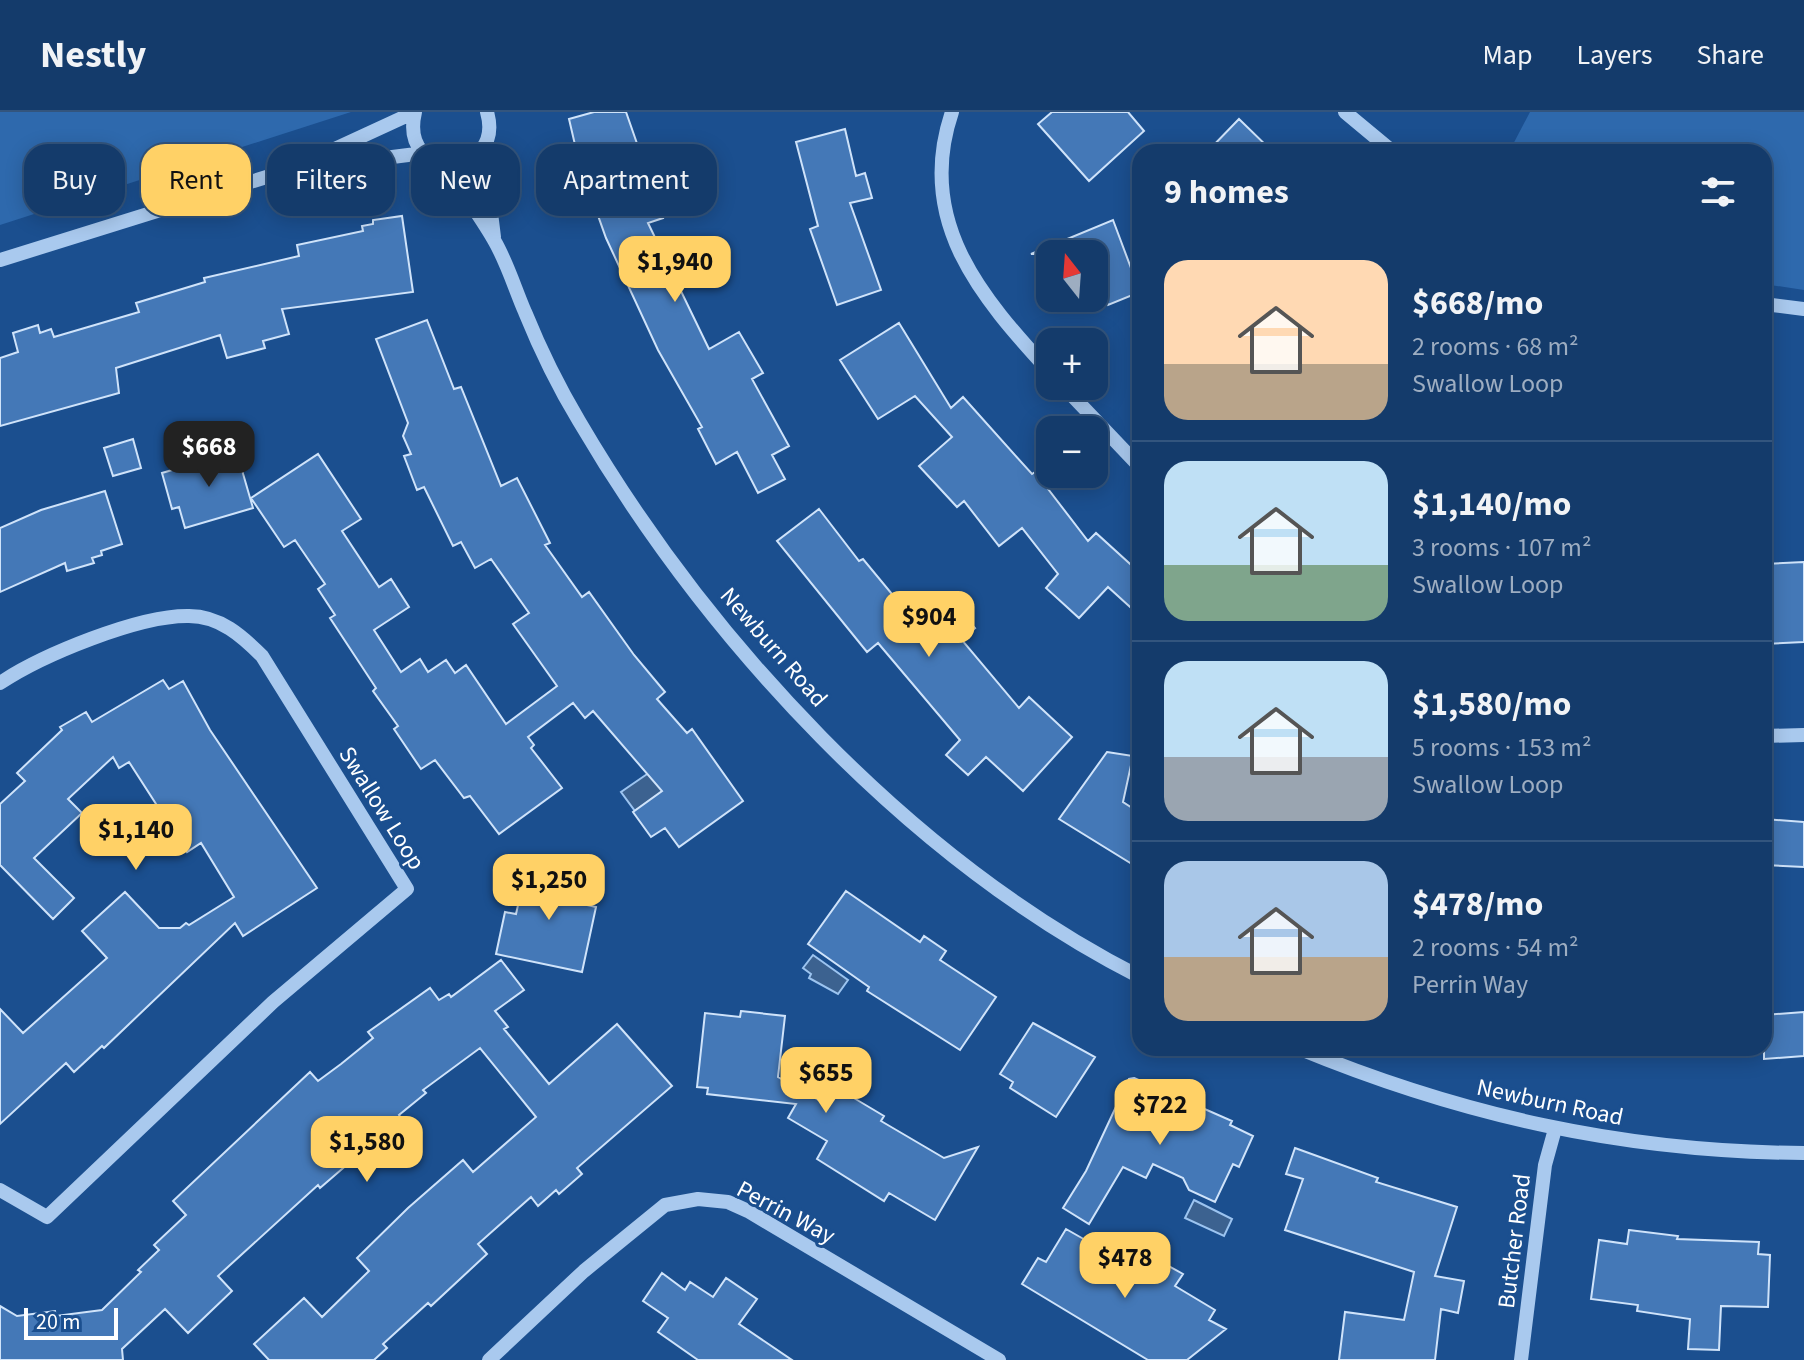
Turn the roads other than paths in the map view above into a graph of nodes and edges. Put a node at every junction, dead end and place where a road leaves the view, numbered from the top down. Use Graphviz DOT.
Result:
graph roads {
  1 [pos="415,112"];
  2 [pos="487,112"];
  3 [pos="952,112"];
  4 [pos="1345,112"];
  5 [pos="345,144"];
  6 [pos="419,144"];
  7 [pos="484,144"];
  8 [pos="1383,144"];
  9 [pos="267,177"];
  10 [pos="478,216"];
  11 [pos="492,216"];
  12 [pos="495,241"];
  13 [pos="0,260"];
  14 [pos="1772,305"];
  15 [pos="1804,309"];
  16 [pos="1036,357"];
  17 [pos="1076,400"];
  18 [pos="1132,459"];
  19 [pos="0,683"];
  20 [pos="1804,735"];
  21 [pos="1772,736"];
  22 [pos="1132,972"];
  23 [pos="1319,1056"];
  24 [pos="1555,1129"];
  25 [pos="1804,1153"];
  26 [pos="0,1190"];
  27 [pos="489,1360"];
  28 [pos="999,1360"];
  29 [pos="1521,1360"];
  1 -- 5 [label="street"];
  1 -- 6 [label="street"];
  2 -- 7 [label="street, Newburn Road"];
  3 -- 16 [label="street"];
  4 -- 8 [label="street"];
  9 -- 13 [label="street"];
  10 -- 12 [label="street, Newburn Road"];
  11 -- 12 [label="street, Newburn Road"];
  12 -- 22 [label="street, Newburn Road"];
  14 -- 15 [label="street"];
  17 -- 18 [label="street"];
  19 -- 26 [label="street, Swallow Loop"];
  20 -- 21 [label="street"];
  23 -- 24 [label="street, Newburn Road"];
  24 -- 25 [label="street, Newburn Road"];
  24 -- 29 [label="street, Butcher Road"];
  27 -- 28 [label="street, Perrin Way"];
}
